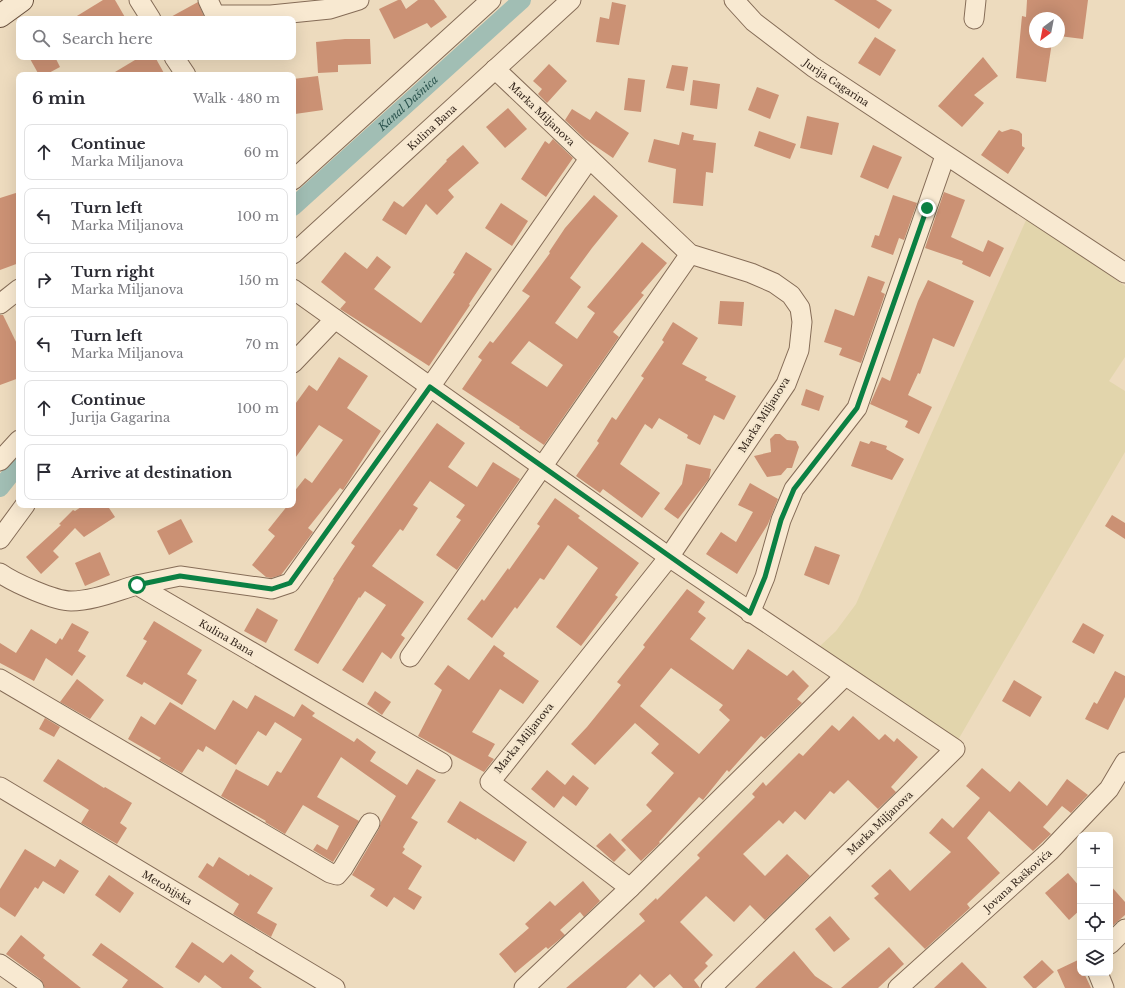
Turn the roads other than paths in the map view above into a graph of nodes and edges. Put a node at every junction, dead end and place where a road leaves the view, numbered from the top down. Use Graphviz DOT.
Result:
graph roads {
  1 [pos="22,0"];
  2 [pos="139,0"];
  3 [pos="208,0"];
  4 [pos="359,0"];
  5 [pos="491,0"];
  6 [pos="570,0"];
  7 [pos="734,0"];
  8 [pos="976,0"];
  9 [pos="0,16"];
  10 [pos="148,16"];
  11 [pos="974,19"];
  12 [pos="176,60"];
  13 [pos="495,69"];
  14 [pos="184,72"];
  15 [pos="945,156"];
  16 [pos="589,158"];
  17 [pos="296,177"];
  18 [pos="296,251"];
  19 [pos="690,254"];
  20 [pos="1125,273"];
  21 [pos="296,291"];
  22 [pos="16,292"];
  23 [pos="0,304"];
  24 [pos="335,319"];
  25 [pos="296,361"];
  26 [pos="430,387"];
  27 [pos="16,443"];
  28 [pos="0,461"];
  29 [pos="543,467"];
  30 [pos="23,508"];
  31 [pos="0,539"];
  32 [pos="669,557"];
  33 [pos="0,573"];
  34 [pos="137,585"];
  35 [pos="750,613"];
  36 [pos="410,657"];
  37 [pos="845,676"];
  38 [pos="0,679"];
  39 [pos="442,762"];
  40 [pos="1125,762"];
  41 [pos="0,787"];
  42 [pos="370,823"];
  43 [pos="630,888"];
  44 [pos="1125,929"];
  45 [pos="1113,941"];
  46 [pos="0,964"];
  47 [pos="1099,976"];
  48 [pos="34,988"];
  49 [pos="335,988"];
  50 [pos="524,988"];
  51 [pos="711,988"];
  52 [pos="898,988"];
  53 [pos="1104,988"];
  1 -- 9 [label="main road"];
  2 -- 10 [label="street"];
  3 -- 4 [label="street"];
  5 -- 17 [label="street"];
  6 -- 13 [label="street, Kulina Bana"];
  7 -- 15 [label="street, Jurija Gagarina"];
  8 -- 11 [label="street"];
  12 -- 14 [label="street"];
  13 -- 16 [label="street, Marka Miljanova"];
  13 -- 18 [label="street, Kulina Bana"];
  15 -- 20 [label="street, Jurija Gagarina"];
  15 -- 35 [label="street"];
  16 -- 19 [label="street, Marka Miljanova"];
  16 -- 26 [label="street"];
  19 -- 29 [label="street"];
  19 -- 32 [label="street, Marka Miljanova"];
  21 -- 24 [label="street, Marka Miljanova"];
  22 -- 23 [label="street"];
  24 -- 25 [label="street"];
  24 -- 26 [label="street, Marka Miljanova"];
  26 -- 29 [label="street, Marka Miljanova"];
  26 -- 34 [label="street"];
  27 -- 28 [label="street"];
  29 -- 32 [label="street, Marka Miljanova"];
  29 -- 36 [label="street"];
  30 -- 31 [label="street"];
  32 -- 35 [label="street, Marka Miljanova"];
  32 -- 43 [label="street, Marka Miljanova"];
  33 -- 34 [label="street"];
  34 -- 39 [label="street, Kulina Bana"];
  35 -- 37 [label="street, Marka Miljanova"];
  37 -- 43 [label="street"];
  37 -- 51 [label="street, Marka Miljanova"];
  38 -- 42 [label="street"];
  40 -- 52 [label="street, Jovana Raškovića"];
  41 -- 49 [label="street, Metohijska"];
  43 -- 50 [label="street"];
  44 -- 45 [label="street"];
  46 -- 48 [label="street"];
  47 -- 53 [label="street"];
}
